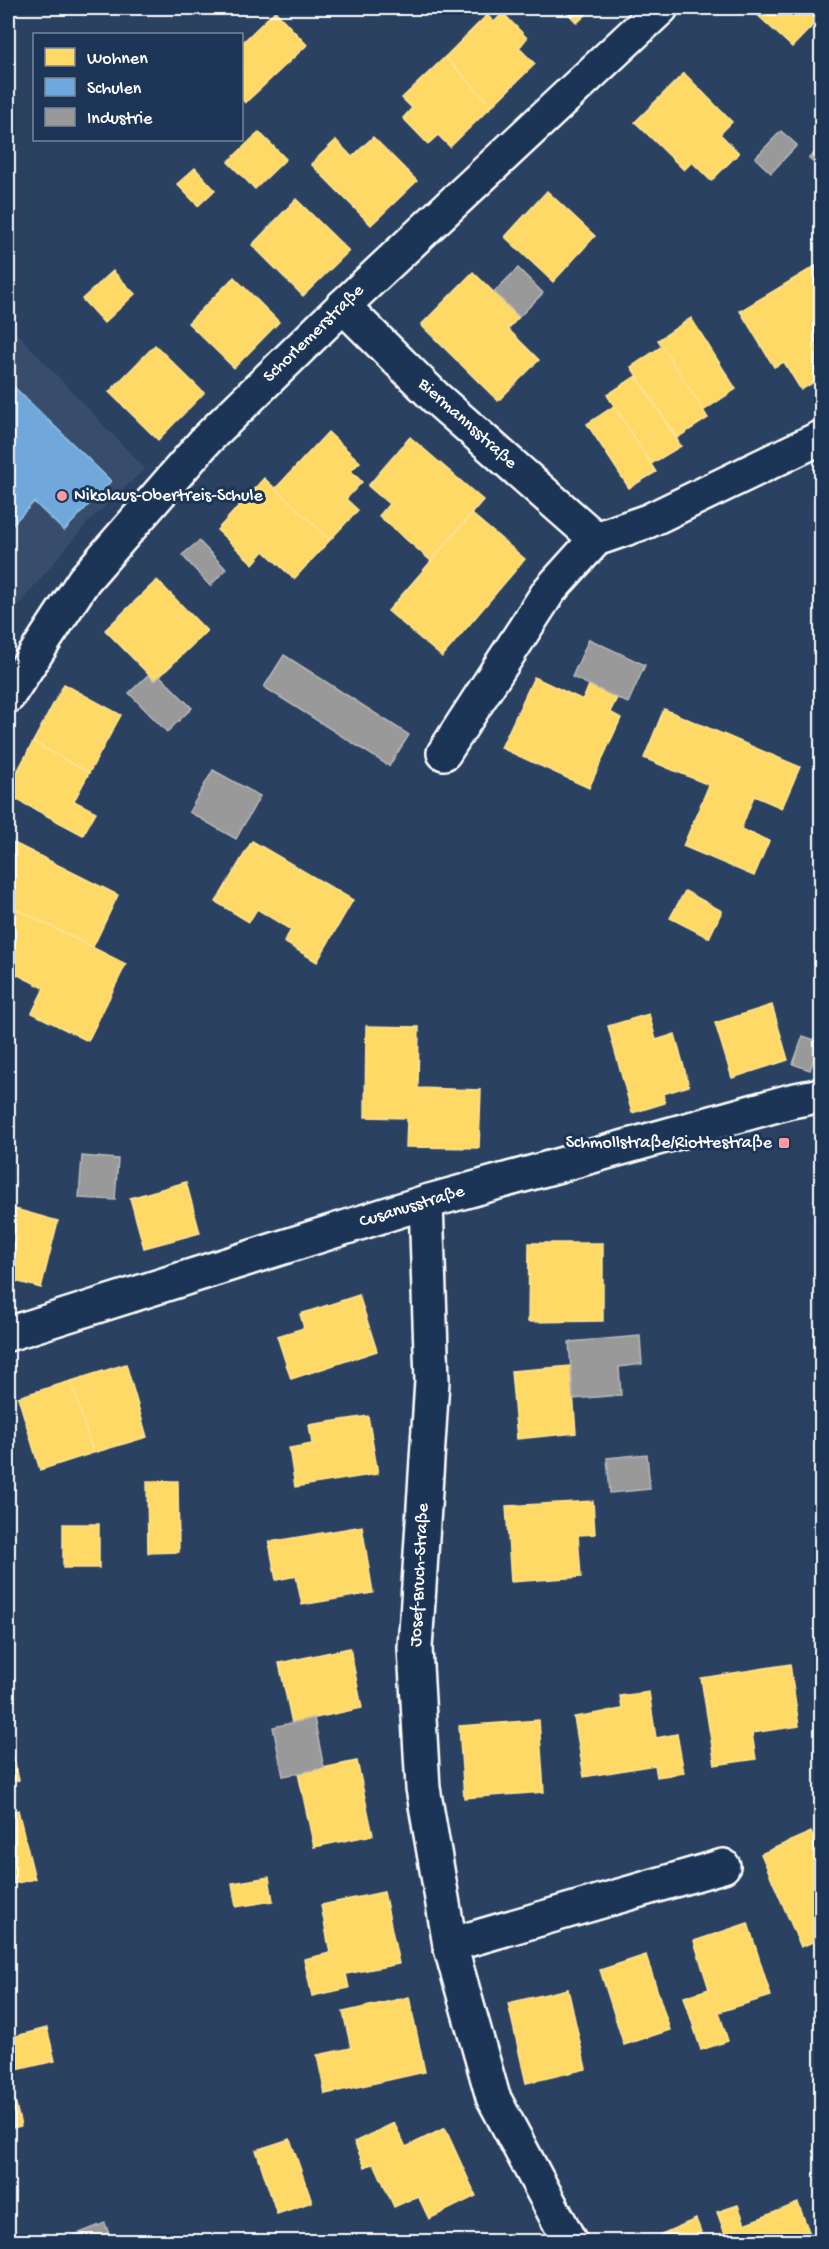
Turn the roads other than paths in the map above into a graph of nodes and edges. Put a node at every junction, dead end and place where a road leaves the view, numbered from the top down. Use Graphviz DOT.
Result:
graph roads {
  1 [pos="661,8"];
  2 [pos="343,306"];
  3 [pos="822,437"];
  4 [pos="596,539"];
  5 [pos="8,696"];
  6 [pos="444,753"];
  7 [pos="822,1095"];
  8 [pos="426,1202"];
  9 [pos="8,1334"];
  10 [pos="723,1866"];
  11 [pos="450,1945"];
  12 [pos="570,2241"];
  1 -- 2 [label="street, Schorlemerstraße"];
  2 -- 4 [label="street, Biermannsstraße"];
  2 -- 5 [label="street, Schorlemerstraße"];
  3 -- 4 [label="street"];
  4 -- 6 [label="street"];
  7 -- 8 [label="street, Cusanusstraße"];
  8 -- 9 [label="street, Cusanusstraße"];
  8 -- 11 [label="street, Josef-Bruch-Straße"];
  10 -- 11 [label="street"];
  11 -- 12 [label="street, Josef-Bruch-Straße"];
}
